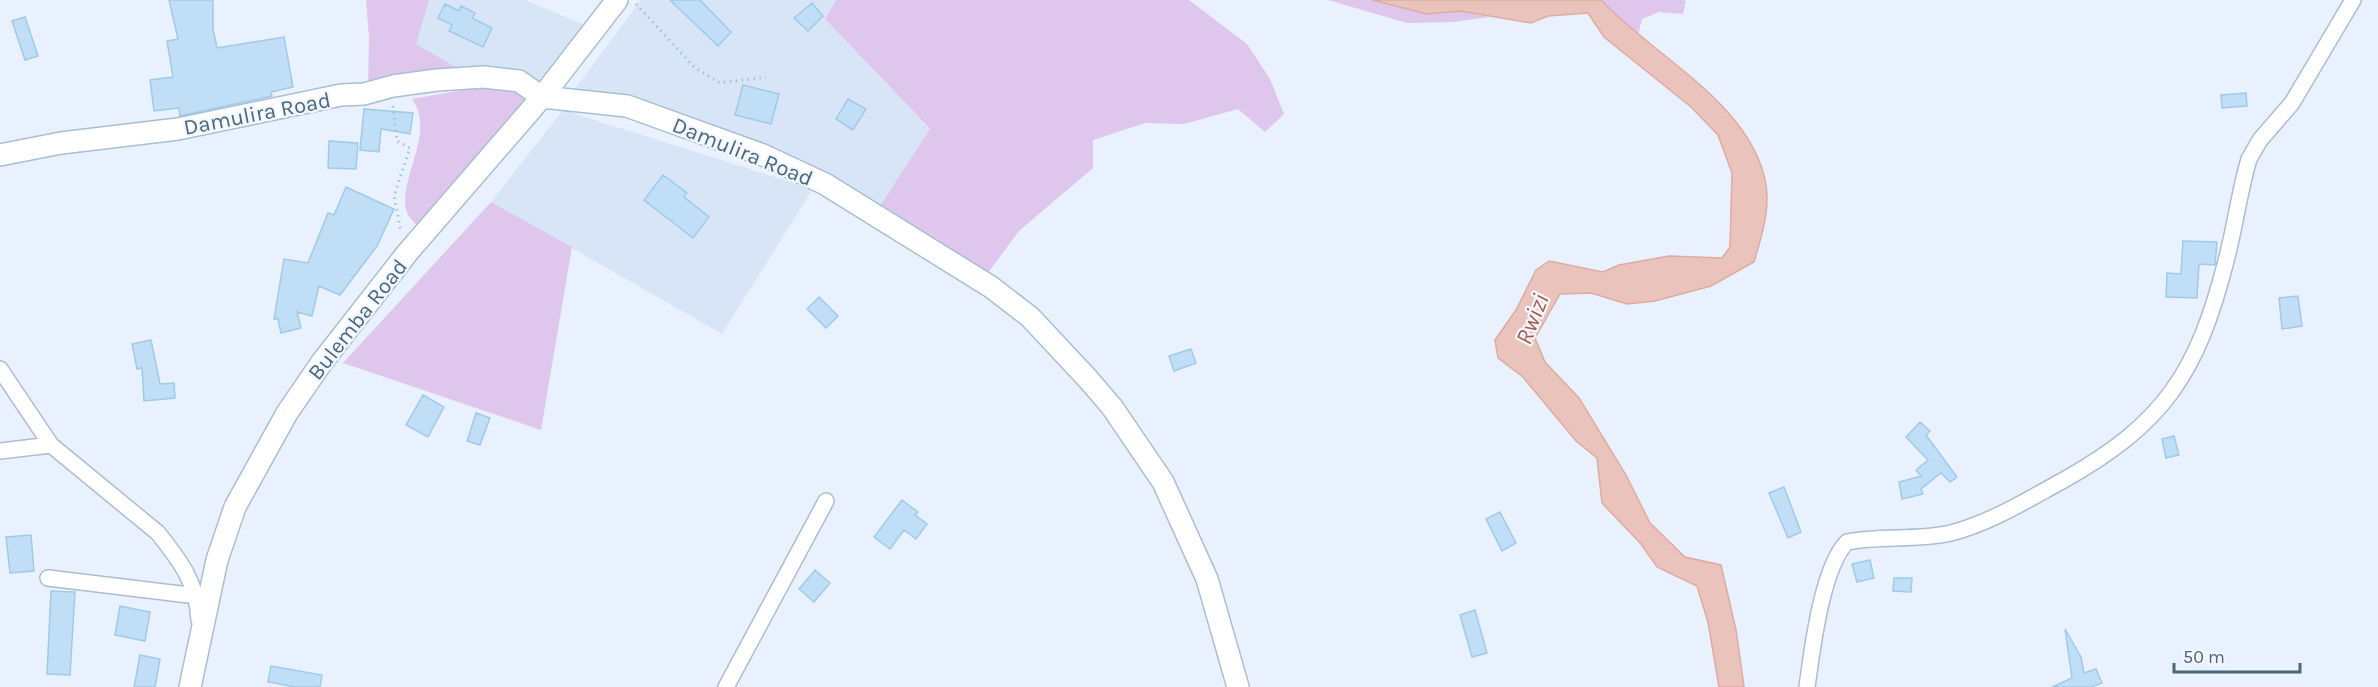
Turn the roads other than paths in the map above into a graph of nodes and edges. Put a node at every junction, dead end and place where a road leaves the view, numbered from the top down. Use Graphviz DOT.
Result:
graph roads {
  1 [pos="617,0"];
  2 [pos="2353,0"];
  3 [pos="542,97"];
  4 [pos="0,155"];
  5 [pos="0,369"];
  6 [pos="51,445"];
  7 [pos="0,451"];
  8 [pos="826,501"];
  9 [pos="48,578"];
  10 [pos="197,596"];
  11 [pos="200,635"];
  12 [pos="190,687"];
  13 [pos="726,687"];
  14 [pos="1238,687"];
  15 [pos="1807,687"];
  1 -- 3 [label="street, Bulemba Road"];
  2 -- 15 [label="street"];
  3 -- 4 [label="street, Damulira Road"];
  3 -- 11 [label="street, Bulemba Road"];
  3 -- 14 [label="street, Damulira Road"];
  5 -- 6 [label="street"];
  6 -- 7 [label="street"];
  6 -- 10 [label="street"];
  8 -- 13 [label="street"];
  9 -- 10 [label="street"];
  10 -- 11 [label="street"];
  11 -- 12 [label="street, Bulemba Road"];
}
